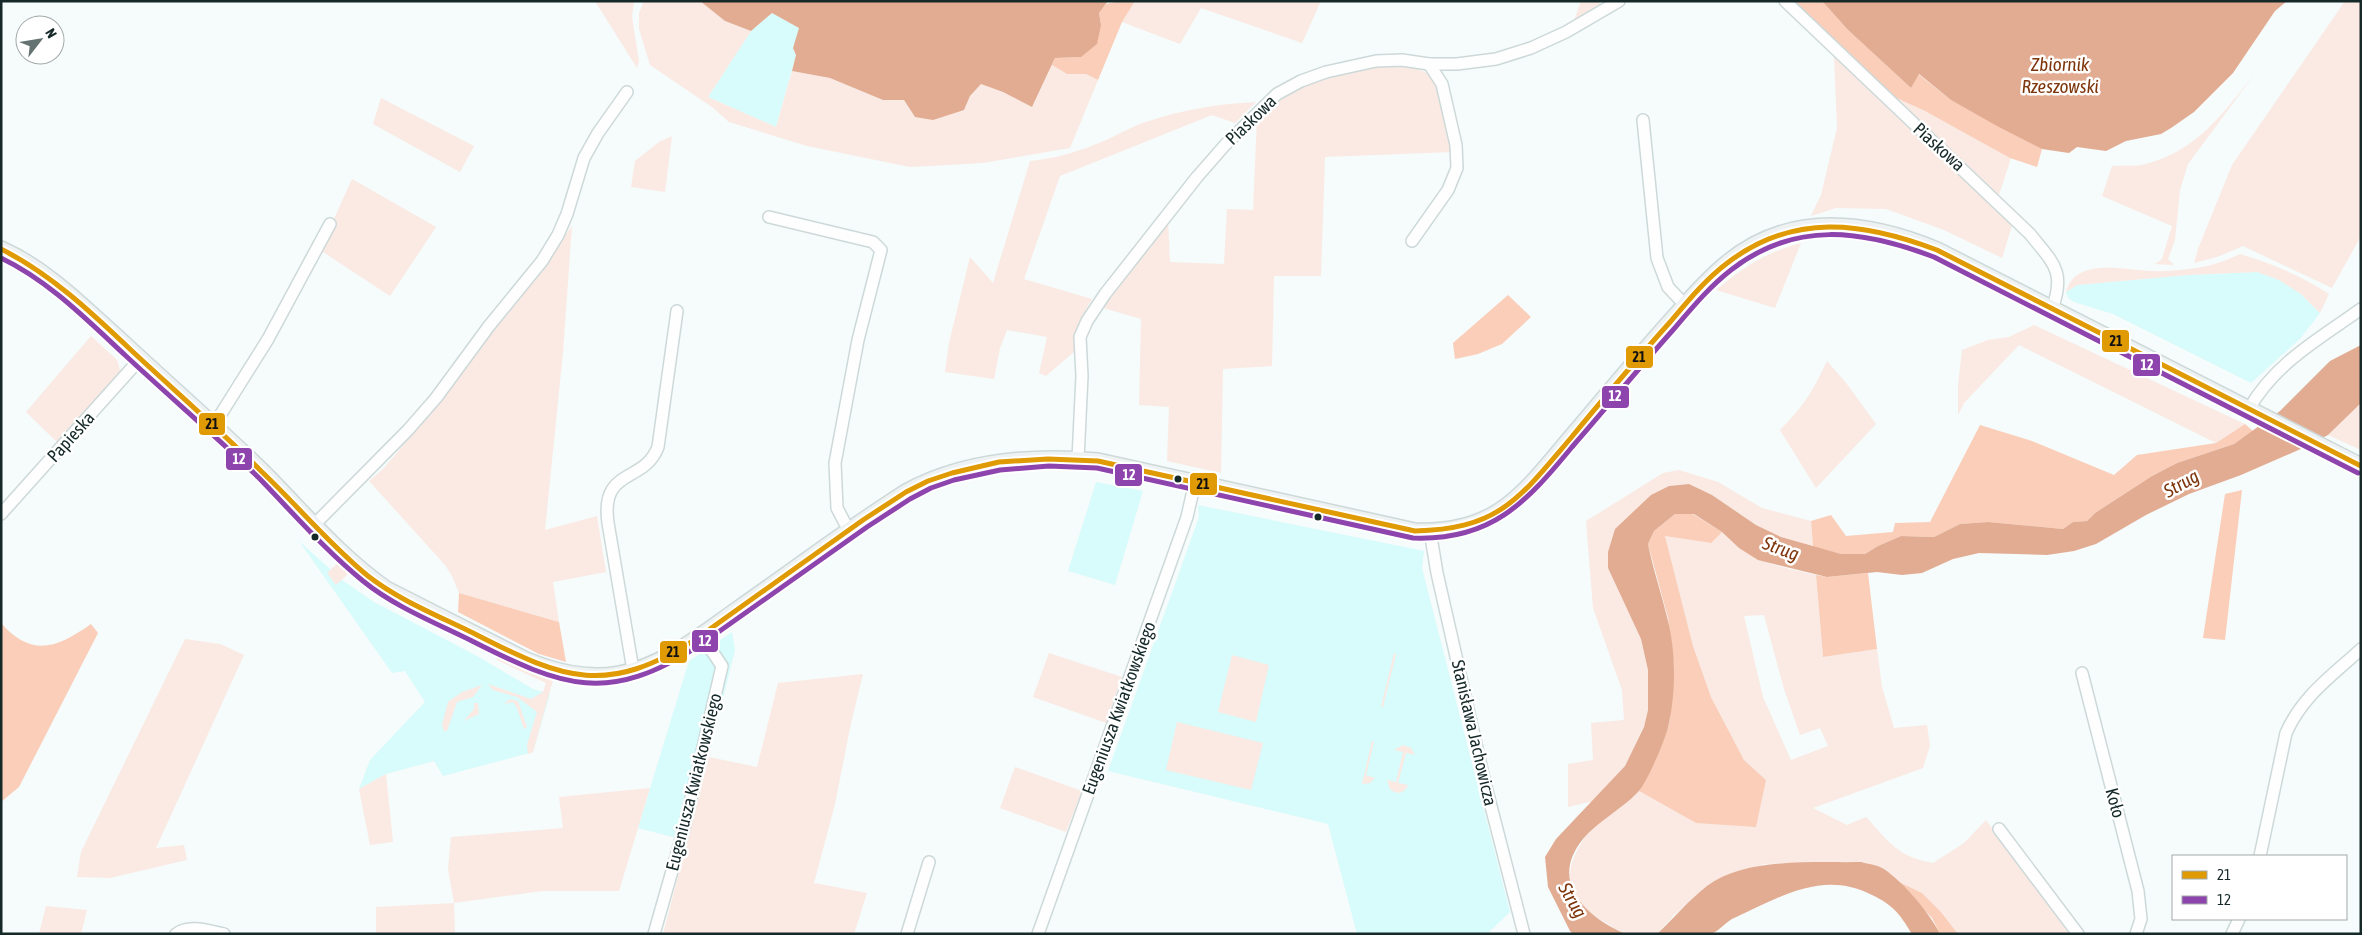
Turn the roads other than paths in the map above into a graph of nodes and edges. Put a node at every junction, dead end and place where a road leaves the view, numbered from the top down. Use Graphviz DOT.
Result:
graph roads {
  1 [pos="1619,1"];
  2 [pos="1785,1"];
  3 [pos="1429,64"];
  4 [pos="627,92"];
  5 [pos="1643,120"];
  6 [pos="769,217"];
  7 [pos="330,224"];
  8 [pos="1412,241"];
  9 [pos="1,249"];
  10 [pos="1685,305"];
  11 [pos="2361,309"];
  12 [pos="2052,310"];
  13 [pos="677,311"];
  14 [pos="140,359"];
  15 [pos="2248,409"];
  16 [pos="216,427"];
  17 [pos="1078,460"];
  18 [pos="2361,466"];
  19 [pos="1195,482"];
  20 [pos="1,514"];
  21 [pos="314,525"];
  22 [pos="848,530"];
  23 [pos="1430,531"];
  24 [pos="701,636"];
  25 [pos="2361,649"];
  26 [pos="633,670"];
  27 [pos="2082,673"];
  28 [pos="1999,829"];
  29 [pos="2260,855"];
  30 [pos="929,862"];
  31 [pos="2239,920"];
  32 [pos="178,932"];
  33 [pos="224,934"];
  34 [pos="654,934"];
  35 [pos="907,934"];
  36 [pos="1038,934"];
  37 [pos="1524,934"];
  38 [pos="2078,934"];
  39 [pos="2136,934"];
  40 [pos="2232,934"];
  1 -- 3 [label="street, Piaskowa"];
  2 -- 12 [label="street, Piaskowa"];
  3 -- 8 [label="street"];
  3 -- 17 [label="street, Piaskowa"];
  4 -- 21 [label="street"];
  5 -- 10 [label="street"];
  6 -- 22 [label="street"];
  7 -- 16 [label="street"];
  9 -- 14 [label="street"];
  10 -- 12 [label="street"];
  10 -- 23 [label="street"];
  11 -- 15 [label="street"];
  12 -- 15 [label="street"];
  13 -- 26 [label="street"];
  14 -- 16 [label="street"];
  14 -- 20 [label="street, Papieska"];
  15 -- 18 [label="street"];
  16 -- 21 [label="street"];
  17 -- 19 [label="street"];
  17 -- 22 [label="street"];
  19 -- 23 [label="street"];
  19 -- 36 [label="street, Eugeniusza Kwiatkowskiego"];
  21 -- 26 [label="street"];
  22 -- 24 [label="street"];
  23 -- 37 [label="street, Stanisława Jachowicza"];
  24 -- 26 [label="street"];
  24 -- 34 [label="street, Eugeniusza Kwiatkowskiego"];
  25 -- 29 [label="street"];
  27 -- 39 [label="street, Koło"];
  28 -- 38 [label="street"];
  30 -- 35 [label="street"];
  31 -- 40 [label="street"];
  32 -- 33 [label="street"];
}
